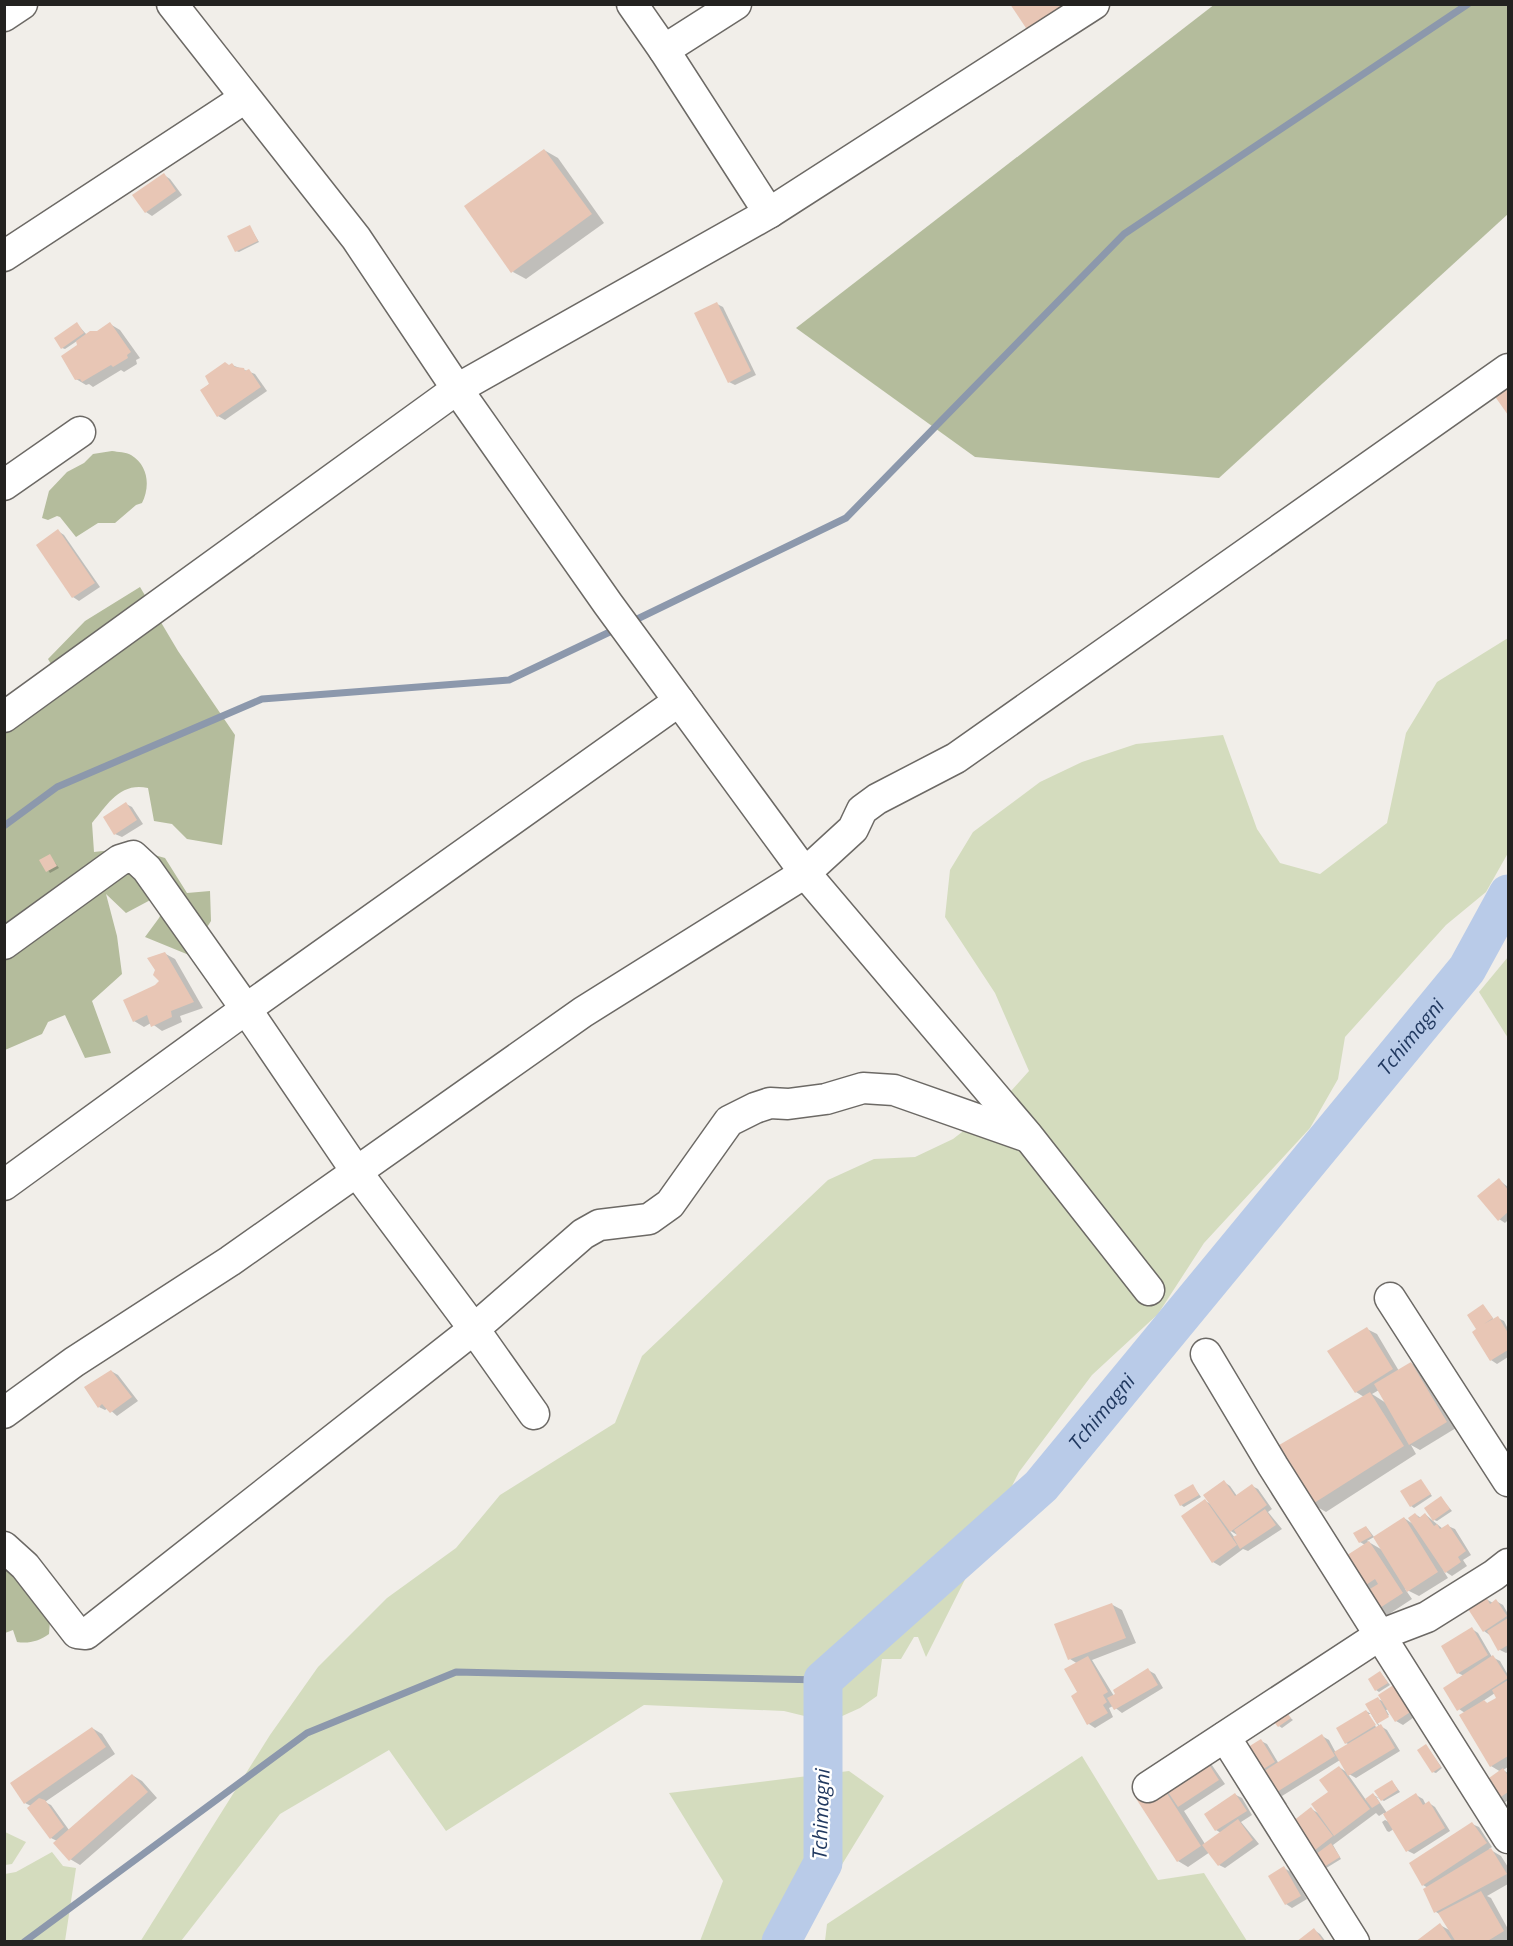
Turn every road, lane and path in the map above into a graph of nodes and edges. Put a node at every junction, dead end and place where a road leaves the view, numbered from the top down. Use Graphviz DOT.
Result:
graph roads {
  1 [pos="22,4"];
  2 [pos="172,4"];
  3 [pos="632,4"];
  4 [pos="736,4"];
  5 [pos="1094,4"];
  6 [pos="4,16"];
  7 [pos="664,50"];
  8 [pos="245,98"];
  9 [pos="769,213"];
  10 [pos="4,256"];
  11 [pos="1509,369"];
  12 [pos="457,389"];
  13 [pos="80,432"];
  14 [pos="4,485"];
  15 [pos="679,701"];
  16 [pos="4,717"];
  17 [pos="806,873"];
  18 [pos="4,944"];
  19 [pos="246,1009"];
  20 [pos="1028,1136"];
  21 [pos="356,1171"];
  22 [pos="4,1185"];
  23 [pos="1149,1290"];
  24 [pos="1390,1298"];
  25 [pos="474,1329"];
  26 [pos="1206,1354"];
  27 [pos="4,1413"];
  28 [pos="534,1414"];
  29 [pos="1509,1481"];
  30 [pos="4,1547"];
  31 [pos="1509,1564"];
  32 [pos="1380,1635"];
  33 [pos="1225,1737"];
  34 [pos="1148,1787"];
  35 [pos="1509,1838"];
  36 [pos="1354,1941"];
  1 -- 6 [label="street"];
  2 -- 8 [label="street"];
  3 -- 7 [label="street"];
  4 -- 7 [label="street"];
  5 -- 9 [label="street"];
  7 -- 9 [label="street"];
  8 -- 10 [label="street"];
  8 -- 12 [label="street"];
  9 -- 12 [label="street"];
  11 -- 17 [label="street"];
  12 -- 15 [label="street"];
  12 -- 16 [label="street"];
  13 -- 14 [label="street"];
  15 -- 17 [label="street"];
  15 -- 19 [label="street"];
  17 -- 20 [label="street"];
  17 -- 21 [label="street"];
  18 -- 19 [label="street"];
  19 -- 21 [label="street"];
  19 -- 22 [label="street"];
  20 -- 23 [label="street"];
  20 -- 25 [label="street"];
  21 -- 25 [label="street"];
  21 -- 27 [label="street"];
  24 -- 29 [label="street"];
  25 -- 28 [label="street"];
  25 -- 30 [label="street"];
  26 -- 32 [label="street"];
  31 -- 32 [label="street"];
  32 -- 33 [label="street"];
  32 -- 35 [label="street"];
  33 -- 34 [label="street"];
  33 -- 36 [label="street"];
}
